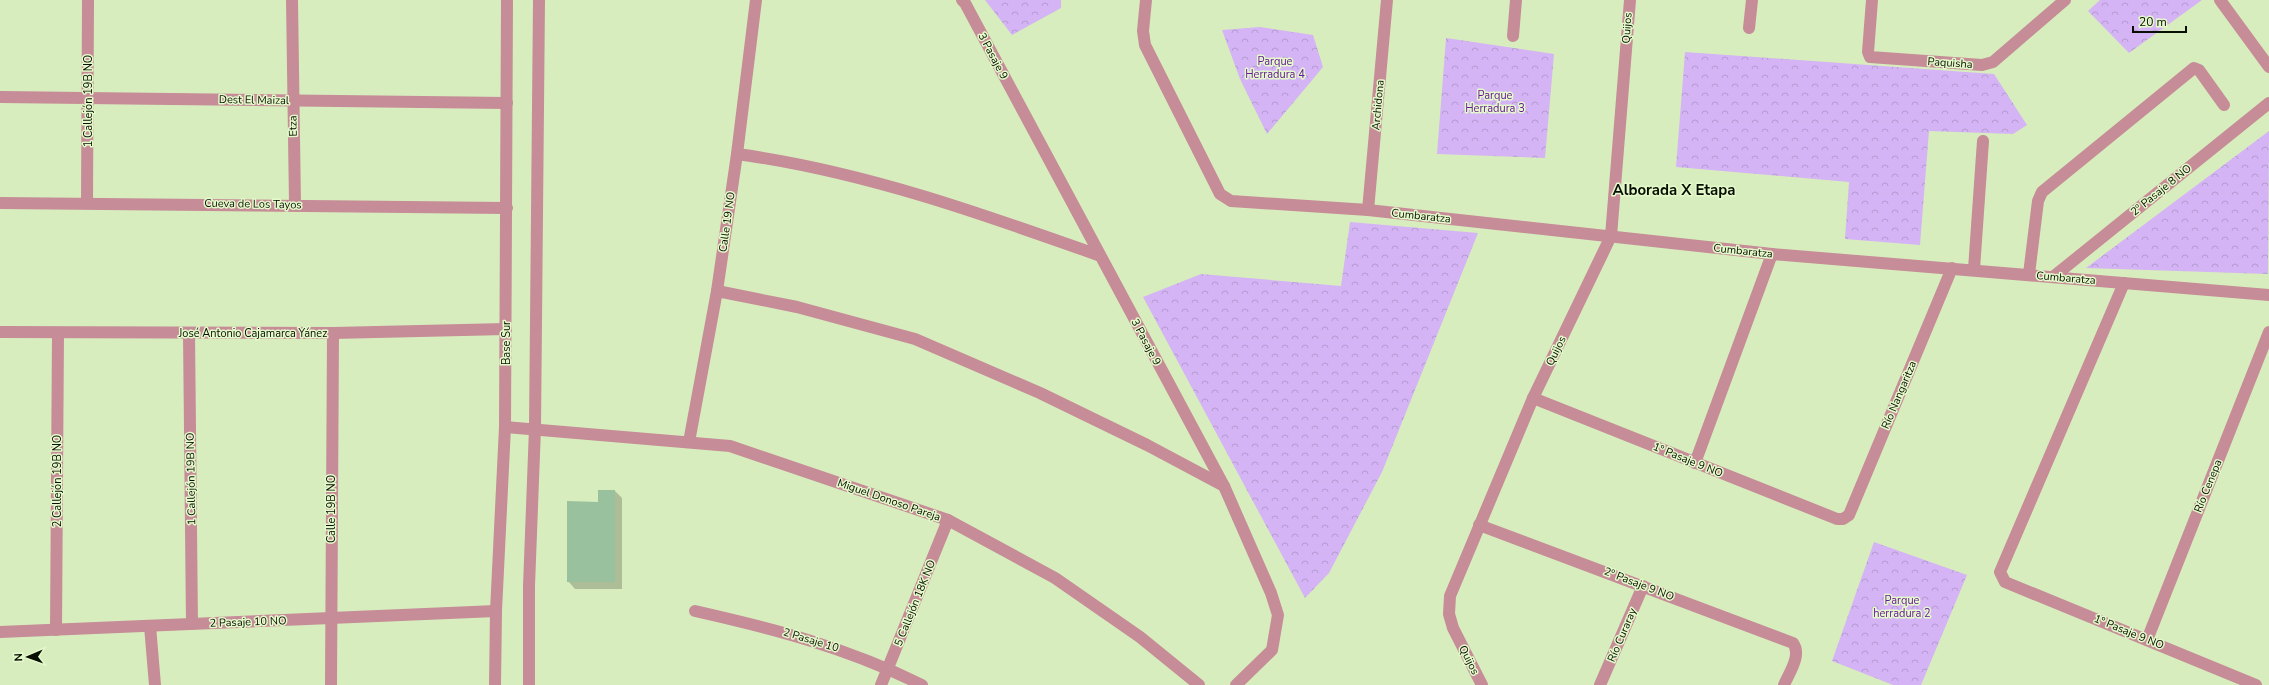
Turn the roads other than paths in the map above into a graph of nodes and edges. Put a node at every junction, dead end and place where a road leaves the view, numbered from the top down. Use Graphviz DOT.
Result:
graph roads {
  1 [pos="88,0"];
  2 [pos="292,0"];
  3 [pos="507,0"];
  4 [pos="539,0"];
  5 [pos="756,0"];
  6 [pos="962,0"];
  7 [pos="1146,0"];
  8 [pos="1387,0"];
  9 [pos="1516,0"];
  10 [pos="1630,0"];
  11 [pos="1752,0"];
  12 [pos="1872,0"];
  13 [pos="2066,0"];
  14 [pos="2220,0"];
  15 [pos="1749,28"];
  16 [pos="1513,36"];
  17 [pos="2269,67"];
  18 [pos="0,97"];
  19 [pos="88,98"];
  20 [pos="292,101"];
  21 [pos="507,103"];
  22 [pos="2269,103"];
  23 [pos="2224,105"];
  24 [pos="1982,141"];
  25 [pos="737,154"];
  26 [pos="0,203"];
  27 [pos="87,203"];
  28 [pos="295,204"];
  29 [pos="506,208"];
  30 [pos="1368,210"];
  31 [pos="1611,236"];
  32 [pos="1772,254"];
  33 [pos="1098,255"];
  34 [pos="1952,268"];
  35 [pos="1974,269"];
  36 [pos="2030,274"];
  37 [pos="2053,277"];
  38 [pos="2124,283"];
  39 [pos="717,291"];
  40 [pos="2269,295"];
  41 [pos="506,328"];
  42 [pos="0,332"];
  43 [pos="2269,332"];
  44 [pos="58,333"];
  45 [pos="189,333"];
  46 [pos="332,333"];
  47 [pos="1532,398"];
  48 [pos="505,427"];
  49 [pos="535,428"];
  50 [pos="689,442"];
  51 [pos="1695,463"];
  52 [pos="1224,486"];
  53 [pos="1843,519"];
  54 [pos="948,520"];
  55 [pos="1479,525"];
  56 [pos="1643,586"];
  57 [pos="695,611"];
  58 [pos="496,612"];
  59 [pos="330,618"];
  60 [pos="192,624"];
  61 [pos="150,626"];
  62 [pos="56,630"];
  63 [pos="0,632"];
  64 [pos="2147,640"];
  65 [pos="889,668"];
  66 [pos="155,685"];
  67 [pos="331,685"];
  68 [pos="495,685"];
  69 [pos="529,685"];
  70 [pos="881,685"];
  71 [pos="922,685"];
  72 [pos="1199,685"];
  73 [pos="1236,685"];
  74 [pos="1482,685"];
  75 [pos="1600,685"];
  76 [pos="1784,685"];
  77 [pos="2256,685"];
  1 -- 19 [label="street, 1 Callejón 19B NO"];
  2 -- 20 [label="street, Etza"];
  3 -- 21 [label="street, Base Sur"];
  4 -- 49 [label="street"];
  5 -- 25 [label="street, Calle 19 NO"];
  6 -- 33 [label="street, 3 Pasaje 9"];
  7 -- 30 [label="street, Cumbaratza"];
  8 -- 30 [label="street, Archidona"];
  9 -- 16 [label="street"];
  10 -- 31 [label="street, Quijos"];
  11 -- 15 [label="street"];
  12 -- 13 [label="street, Paquisha"];
  14 -- 17 [label="street"];
  18 -- 19 [label="street, Dest El Maizal"];
  19 -- 20 [label="street, Dest El Maizal"];
  19 -- 27 [label="street, 1 Callejón 19B NO"];
  20 -- 21 [label="street, Dest El Maizal"];
  20 -- 28 [label="street, Etza"];
  21 -- 29 [label="street, Base Sur"];
  22 -- 37 [label="street, 2º Pasaje 8 NO"];
  23 -- 36 [label="street"];
  24 -- 35 [label="street"];
  25 -- 33 [label="street"];
  25 -- 39 [label="street, Calle 19 NO"];
  26 -- 27 [label="street, Cueva de Los Tayos"];
  27 -- 28 [label="street, Cueva de Los Tayos"];
  28 -- 29 [label="street, Cueva de Los Tayos"];
  29 -- 41 [label="street, Base Sur"];
  30 -- 31 [label="street, Cumbaratza"];
  31 -- 32 [label="street, Cumbaratza"];
  31 -- 47 [label="street, Quijos"];
  32 -- 34 [label="street, Cumbaratza"];
  32 -- 51 [label="street"];
  33 -- 52 [label="street, 3 Pasaje 9"];
  34 -- 35 [label="street, Cumbaratza"];
  34 -- 53 [label="street, Río Nangaritza"];
  35 -- 36 [label="street, Cumbaratza"];
  36 -- 37 [label="street, Cumbaratza"];
  37 -- 38 [label="street, Cumbaratza"];
  38 -- 40 [label="street, Cumbaratza"];
  38 -- 64 [label="street, 1º Pasaje 9 NO"];
  39 -- 50 [label="street, Calle 19 NO"];
  39 -- 52 [label="street"];
  41 -- 46 [label="street, José Antonio Cajamarca Yánez"];
  41 -- 48 [label="street, Base Sur"];
  42 -- 44 [label="street, José Antonio Cajamarca Yánez"];
  43 -- 64 [label="street, Río Cenepa"];
  44 -- 45 [label="street, José Antonio Cajamarca Yánez"];
  44 -- 62 [label="street, 2 Callejón 19B NO"];
  45 -- 46 [label="street, José Antonio Cajamarca Yánez"];
  45 -- 60 [label="street, 1 Callejón 19B NO"];
  46 -- 59 [label="street, Calle 19B NO"];
  47 -- 51 [label="street, 1º Pasaje 9 NO"];
  47 -- 55 [label="street, Quijos"];
  48 -- 49 [label="street, Miguel Donoso Pareja"];
  48 -- 58 [label="street, Base Sur"];
  49 -- 50 [label="street, Miguel Donoso Pareja"];
  49 -- 69 [label="street"];
  50 -- 54 [label="street, Miguel Donoso Pareja"];
  51 -- 53 [label="street, 1º Pasaje 9 NO"];
  52 -- 73 [label="street, 3 Pasaje 9"];
  54 -- 65 [label="street, 5 Callejón 18K NO"];
  54 -- 72 [label="street, Miguel Donoso Pareja"];
  55 -- 56 [label="street, 2º Pasaje 9 NO"];
  55 -- 74 [label="street, Quijos"];
  56 -- 75 [label="street, Río Curaray"];
  56 -- 76 [label="street, 2º Pasaje 9 NO"];
  57 -- 65 [label="street, 2 Pasaje 10"];
  58 -- 59 [label="street, 2 Pasaje 10 NO"];
  58 -- 68 [label="street, Base Sur"];
  59 -- 60 [label="street, 2 Pasaje 10 NO"];
  59 -- 67 [label="street, Calle 19B NO"];
  60 -- 61 [label="street, 2 Pasaje 10 NO"];
  61 -- 62 [label="street, 2 Pasaje 10 NO"];
  61 -- 66 [label="street"];
  62 -- 63 [label="street, 2 Pasaje 10 NO"];
  64 -- 77 [label="street, 1º Pasaje 9 NO"];
  65 -- 70 [label="street, 5 Callejón 18K NO"];
  65 -- 71 [label="street, 2 Pasaje 10"];
}
